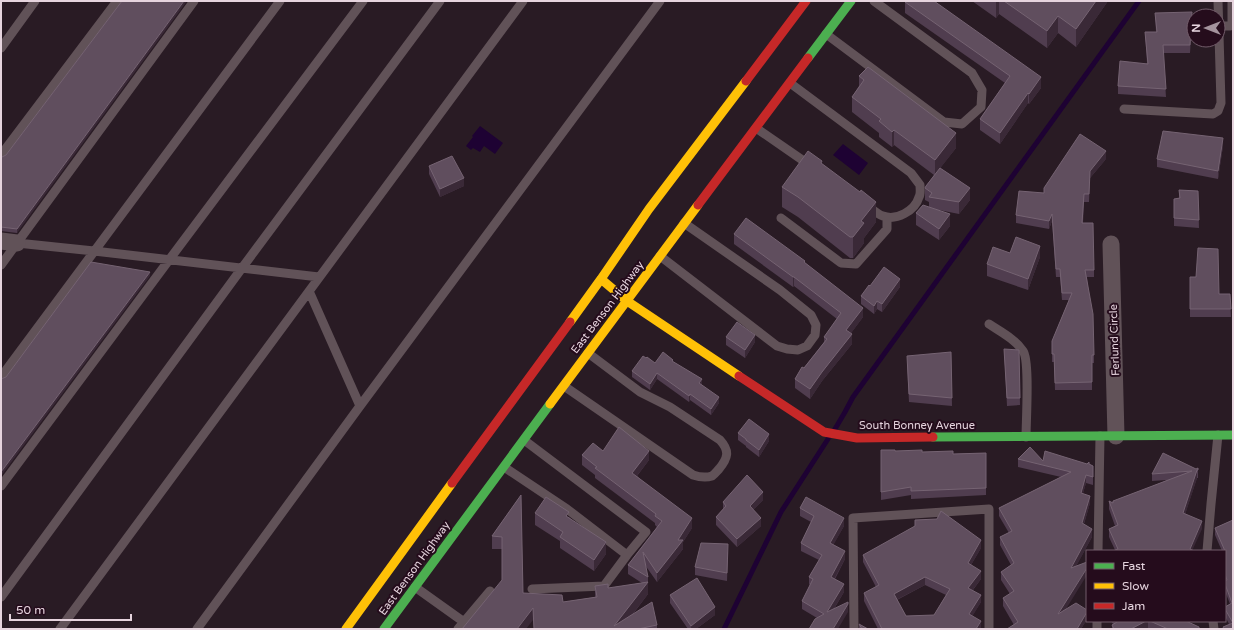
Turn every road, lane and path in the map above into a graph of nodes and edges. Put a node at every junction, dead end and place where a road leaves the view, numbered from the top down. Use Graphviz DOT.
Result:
graph roads {
  1 [pos="36,1"];
  2 [pos="117,1"];
  3 [pos="194,1"];
  4 [pos="280,1"];
  5 [pos="363,1"];
  6 [pos="440,1"];
  7 [pos="523,1"];
  8 [pos="660,1"];
  9 [pos="806,1"];
  10 [pos="851,1"];
  11 [pos="874,1"];
  12 [pos="1232,1"];
  13 [pos="1226,26"];
  14 [pos="826,34"];
  15 [pos="1,48"];
  16 [pos="1219,48"];
  17 [pos="790,83"];
  18 [pos="1124,108"];
  19 [pos="756,128"];
  20 [pos="1,155"];
  21 [pos="819,172"];
  22 [pos="857,198"];
  23 [pos="887,217"];
  24 [pos="781,218"];
  25 [pos="684,223"];
  26 [pos="9,242"];
  27 [pos="1111,244"];
  28 [pos="94,250"];
  29 [pos="660,256"];
  30 [pos="169,260"];
  31 [pos="1,265"];
  32 [pos="242,268"];
  33 [pos="319,277"];
  34 [pos="601,279"];
  35 [pos="310,291"];
  36 [pos="627,301"];
  37 [pos="989,324"];
  38 [pos="588,353"];
  39 [pos="1,377"];
  40 [pos="564,386"];
  41 [pos="360,406"];
  42 [pos="1218,435"];
  43 [pos="1233,435"];
  44 [pos="1108,436"];
  45 [pos="1026,437"];
  46 [pos="524,440"];
  47 [pos="504,467"];
  48 [pos="1,486"];
  49 [pos="1098,550"];
  50 [pos="1207,550"];
  51 [pos="627,555"];
  52 [pos="415,587"];
  53 [pos="532,589"];
  54 [pos="490,591"];
  55 [pos="1,597"];
  56 [pos="461,625"];
  57 [pos="60,629"];
  58 [pos="197,629"];
  59 [pos="346,629"];
  60 [pos="384,629"];
  61 [pos="854,629"];
  62 [pos="989,629"];
  1 -- 15 [label="lane"];
  2 -- 20 [label="lane"];
  3 -- 26 [label="lane"];
  4 -- 28 [label="lane"];
  5 -- 30 [label="lane"];
  6 -- 32 [label="lane"];
  7 -- 33 [label="lane"];
  8 -- 41 [label="lane"];
  9 -- 34 [label="main road, East Benson Highway"];
  10 -- 14 [label="main road, East Benson Highway"];
  11 -- 14 [label="lane"];
  12 -- 13 [label="lane"];
  14 -- 17 [label="main road, East Benson Highway"];
  16 -- 18 [label="lane"];
  17 -- 19 [label="main road, East Benson Highway"];
  17 -- 23 [label="lane"];
  19 -- 21 [label="lane"];
  19 -- 25 [label="main road, East Benson Highway"];
  22 -- 23 [label="lane"];
  23 -- 24 [label="lane"];
  25 -- 29 [label="main road, East Benson Highway"];
  25 -- 29 [label="lane"];
  26 -- 28 [label="lane"];
  26 -- 31 [label="lane"];
  27 -- 44 [label="street, Ferlund Circle"];
  28 -- 30 [label="lane"];
  28 -- 39 [label="lane"];
  29 -- 36 [label="main road, East Benson Highway"];
  30 -- 32 [label="lane"];
  30 -- 48 [label="lane"];
  32 -- 33 [label="lane"];
  32 -- 55 [label="lane"];
  33 -- 35 [label="lane"];
  34 -- 36 [label="main road, South Bonney Avenue"];
  34 -- 59 [label="main road, East Benson Highway"];
  35 -- 41 [label="lane"];
  35 -- 57 [label="lane"];
  36 -- 38 [label="main road, East Benson Highway"];
  36 -- 45 [label="main road, South Bonney Avenue"];
  37 -- 45 [label="lane"];
  38 -- 40 [label="main road, East Benson Highway"];
  38 -- 40 [label="lane"];
  40 -- 46 [label="main road, East Benson Highway"];
  41 -- 58 [label="lane"];
  42 -- 43 [label="main road, South Bonney Avenue"];
  42 -- 44 [label="main road, South Bonney Avenue"];
  42 -- 50 [label="lane"];
  44 -- 45 [label="main road, South Bonney Avenue"];
  44 -- 49 [label="lane"];
  46 -- 47 [label="main road, East Benson Highway"];
  46 -- 51 [label="lane"];
  47 -- 51 [label="lane"];
  47 -- 52 [label="main road, East Benson Highway"];
  51 -- 53 [label="lane"];
  52 -- 56 [label="lane"];
  52 -- 60 [label="main road, East Benson Highway"];
  54 -- 56 [label="lane"];
  61 -- 62 [label="lane"];
}
